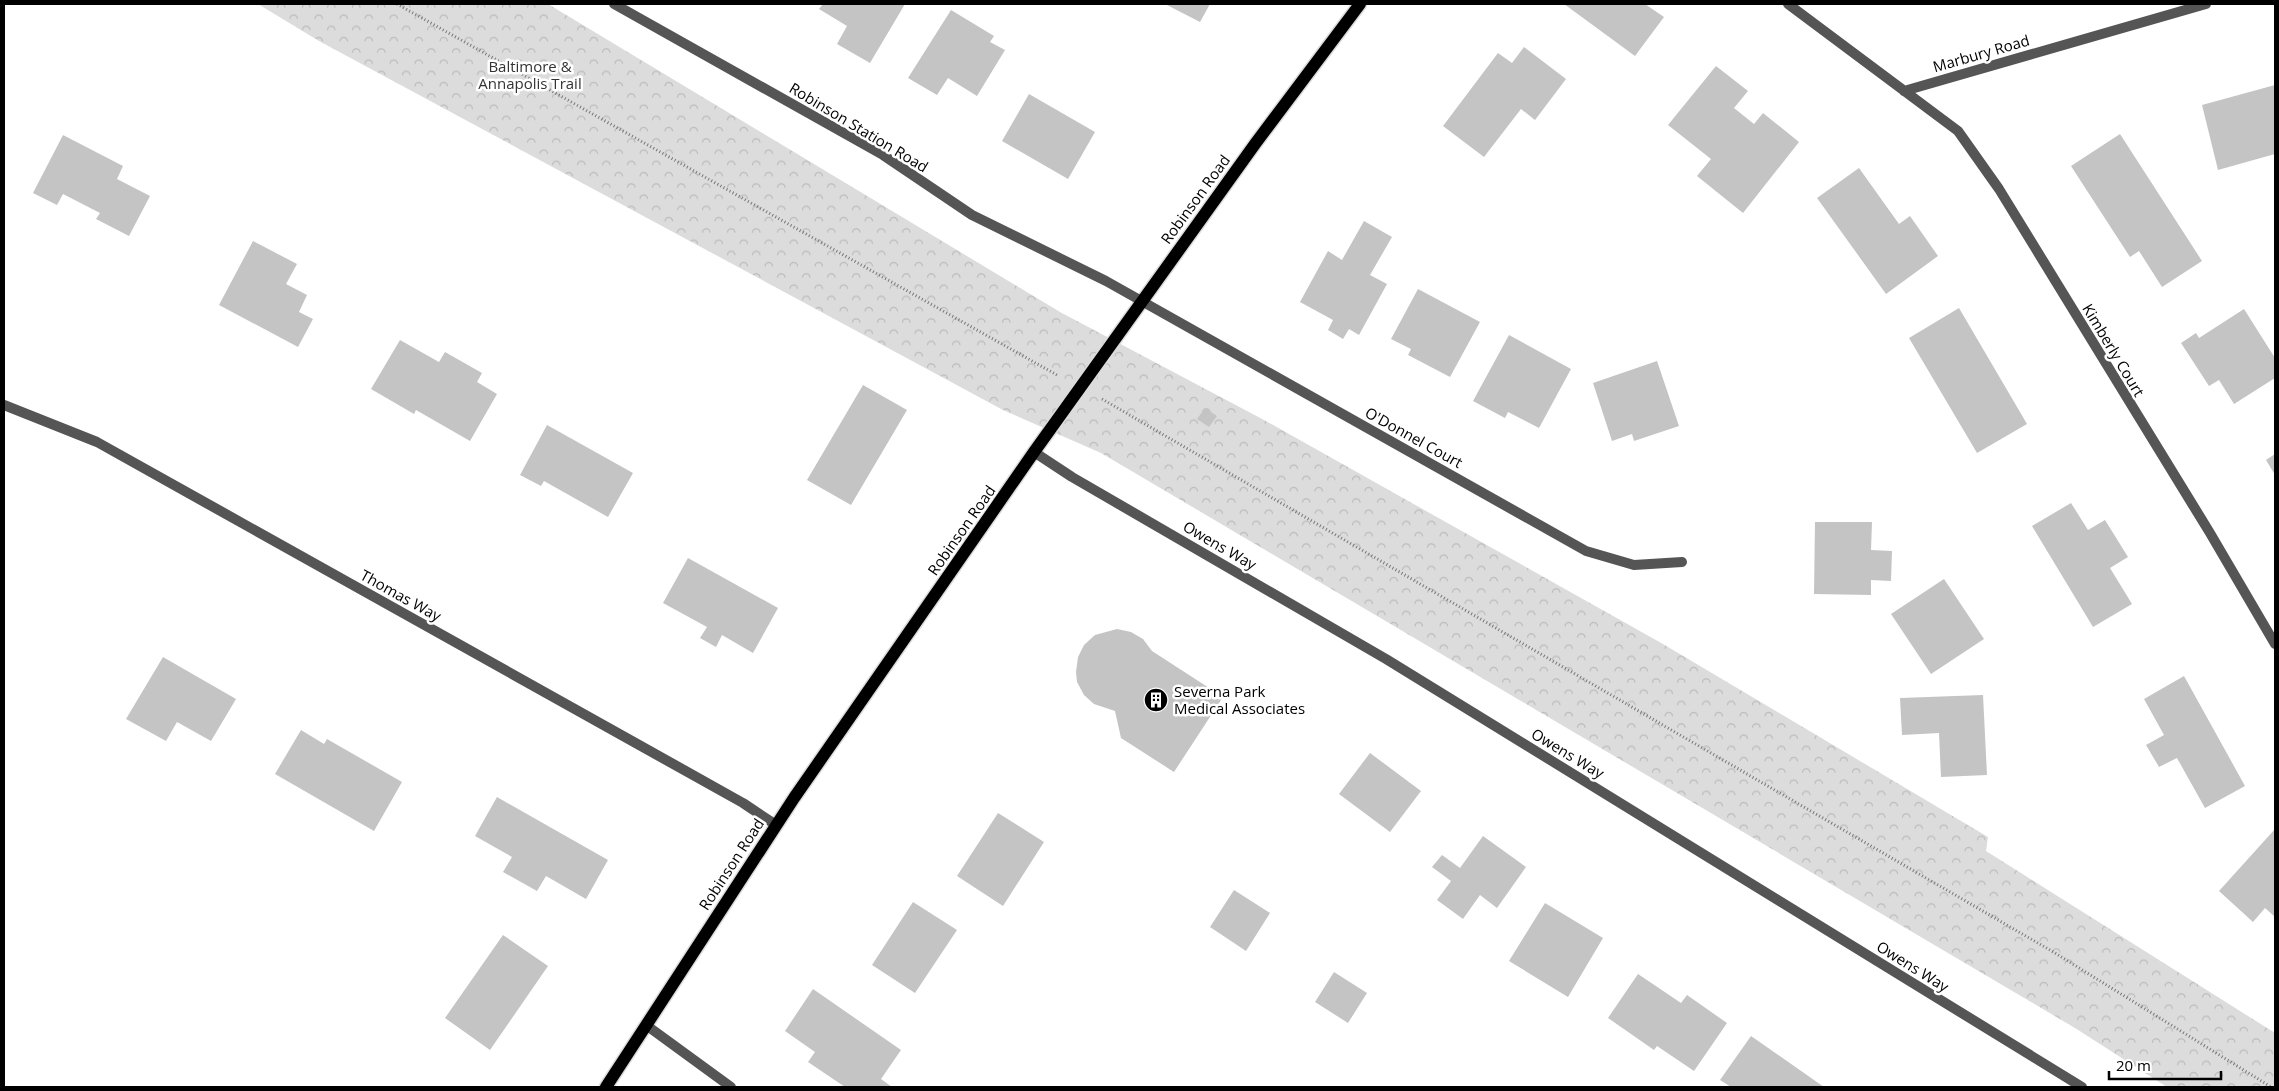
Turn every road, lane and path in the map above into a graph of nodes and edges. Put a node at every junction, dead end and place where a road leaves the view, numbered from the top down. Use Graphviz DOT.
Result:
graph roads {
  1 [pos="397,4"];
  2 [pos="614,4"];
  3 [pos="1360,4"];
  4 [pos="1788,4"];
  5 [pos="2206,4"];
  6 [pos="1904,91"];
  7 [pos="1142,301"];
  8 [pos="1080,387"];
  9 [pos="4,405"];
  10 [pos="1034,452"];
  11 [pos="1682,562"];
  12 [pos="2275,644"];
  13 [pos="776,825"];
  14 [pos="646,1024"];
  15 [pos="606,1087"];
  16 [pos="731,1087"];
  17 [pos="2082,1087"];
  18 [pos="2271,1087"];
  1 -- 8 [label="path"];
  2 -- 7 [label="street, Robinson Station Road"];
  3 -- 7 [label="main road, Robinson Road"];
  4 -- 6 [label="street"];
  5 -- 6 [label="street, Marbury Road"];
  6 -- 12 [label="street, Kimberly Court"];
  7 -- 8 [label="main road, Robinson Road"];
  7 -- 11 [label="street, O'Donnel Court"];
  8 -- 10 [label="main road, Robinson Road"];
  8 -- 18 [label="path"];
  9 -- 13 [label="street, Thomas Way"];
  10 -- 13 [label="main road, Robinson Road"];
  10 -- 17 [label="street, Owens Way"];
  13 -- 14 [label="main road, Robinson Road"];
  14 -- 15 [label="main road, Robinson Road"];
  14 -- 16 [label="street"];
}
